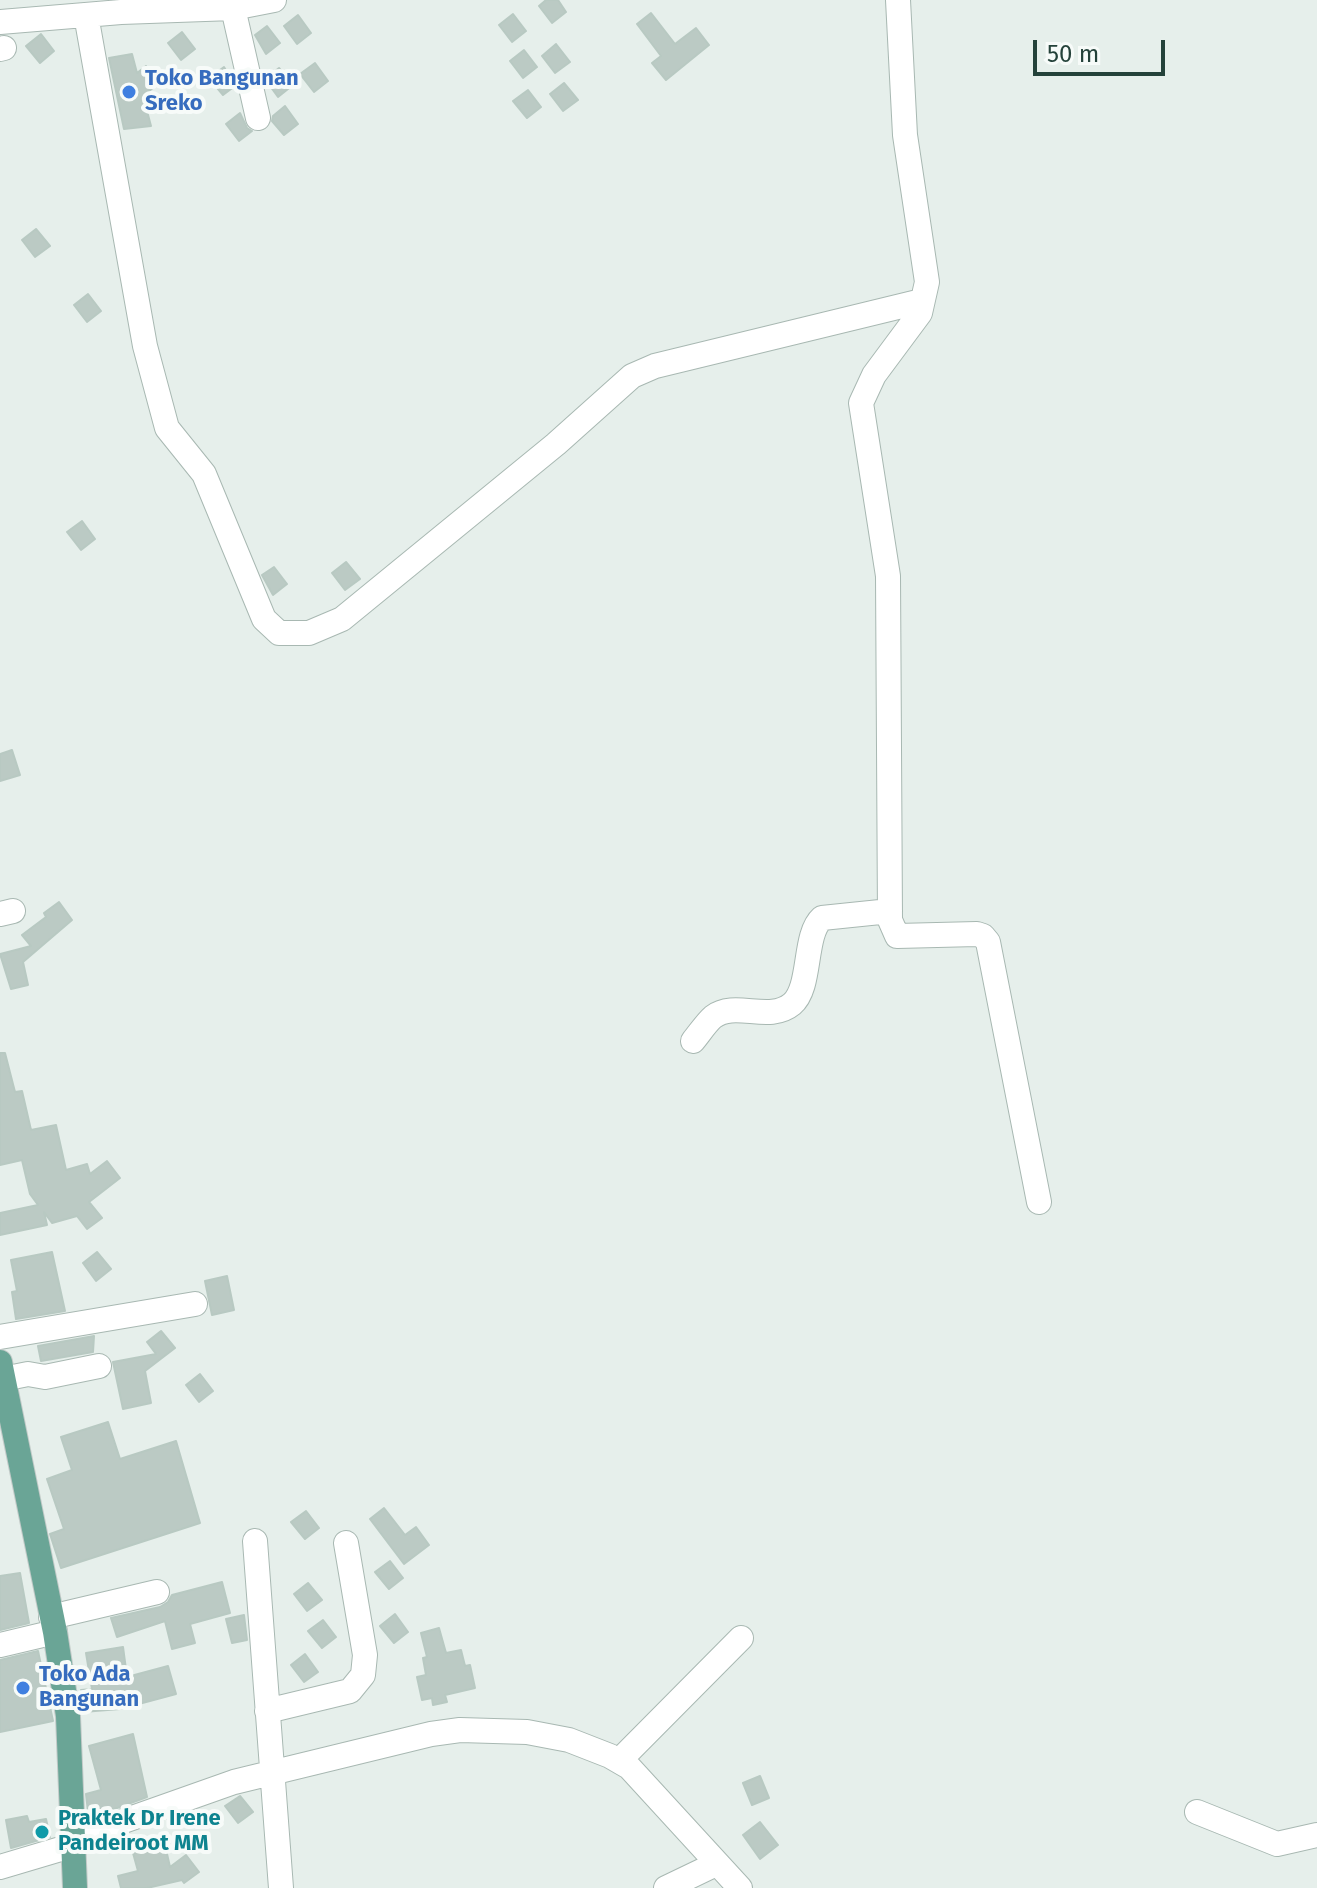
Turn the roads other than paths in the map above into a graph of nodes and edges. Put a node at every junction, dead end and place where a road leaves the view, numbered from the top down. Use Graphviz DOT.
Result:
graph roads {
  1 [pos="898,0"];
  2 [pos="265,1"];
  3 [pos="120,6"];
  4 [pos="233,8"];
  5 [pos="35,9"];
  6 [pos="86,15"];
  7 [pos="0,22"];
  8 [pos="258,118"];
  9 [pos="922,301"];
  10 [pos="890,911"];
  11 [pos="693,1041"];
  12 [pos="1039,1202"];
  13 [pos="195,1304"];
  14 [pos="0,1337"];
  15 [pos="99,1366"];
  16 [pos="2,1371"];
  17 [pos="255,1541"];
  18 [pos="346,1543"];
  19 [pos="157,1592"];
  20 [pos="53,1624"];
  21 [pos="741,1638"];
  22 [pos="0,1645"];
  23 [pos="267,1711"];
  24 [pos="619,1761"];
  25 [pos="271,1773"];
  26 [pos="1197,1812"];
  27 [pos="1317,1835"];
  28 [pos="74,1845"];
  29 [pos="716,1864"];
  30 [pos="0,1867"];
  31 [pos="75,1888"];
  32 [pos="281,1888"];
  33 [pos="666,1888"];
  34 [pos="740,1888"];
  1 -- 9 [label="street"];
  2 -- 4 [label="street"];
  3 -- 4 [label="street"];
  3 -- 6 [label="street"];
  4 -- 8 [label="street"];
  5 -- 6 [label="street"];
  5 -- 7 [label="street"];
  6 -- 9 [label="street"];
  9 -- 10 [label="street"];
  10 -- 11 [label="street"];
  10 -- 12 [label="street"];
  13 -- 14 [label="street"];
  15 -- 16 [label="street"];
  16 -- 20 [label="main road"];
  17 -- 23 [label="street"];
  18 -- 23 [label="street"];
  19 -- 20 [label="street"];
  20 -- 22 [label="street"];
  20 -- 28 [label="main road"];
  21 -- 24 [label="street"];
  23 -- 25 [label="street"];
  24 -- 25 [label="street"];
  24 -- 29 [label="street"];
  25 -- 28 [label="street"];
  25 -- 32 [label="street"];
  26 -- 27 [label="street"];
  28 -- 30 [label="street"];
  28 -- 31 [label="main road"];
  29 -- 33 [label="street"];
  29 -- 34 [label="street"];
}
